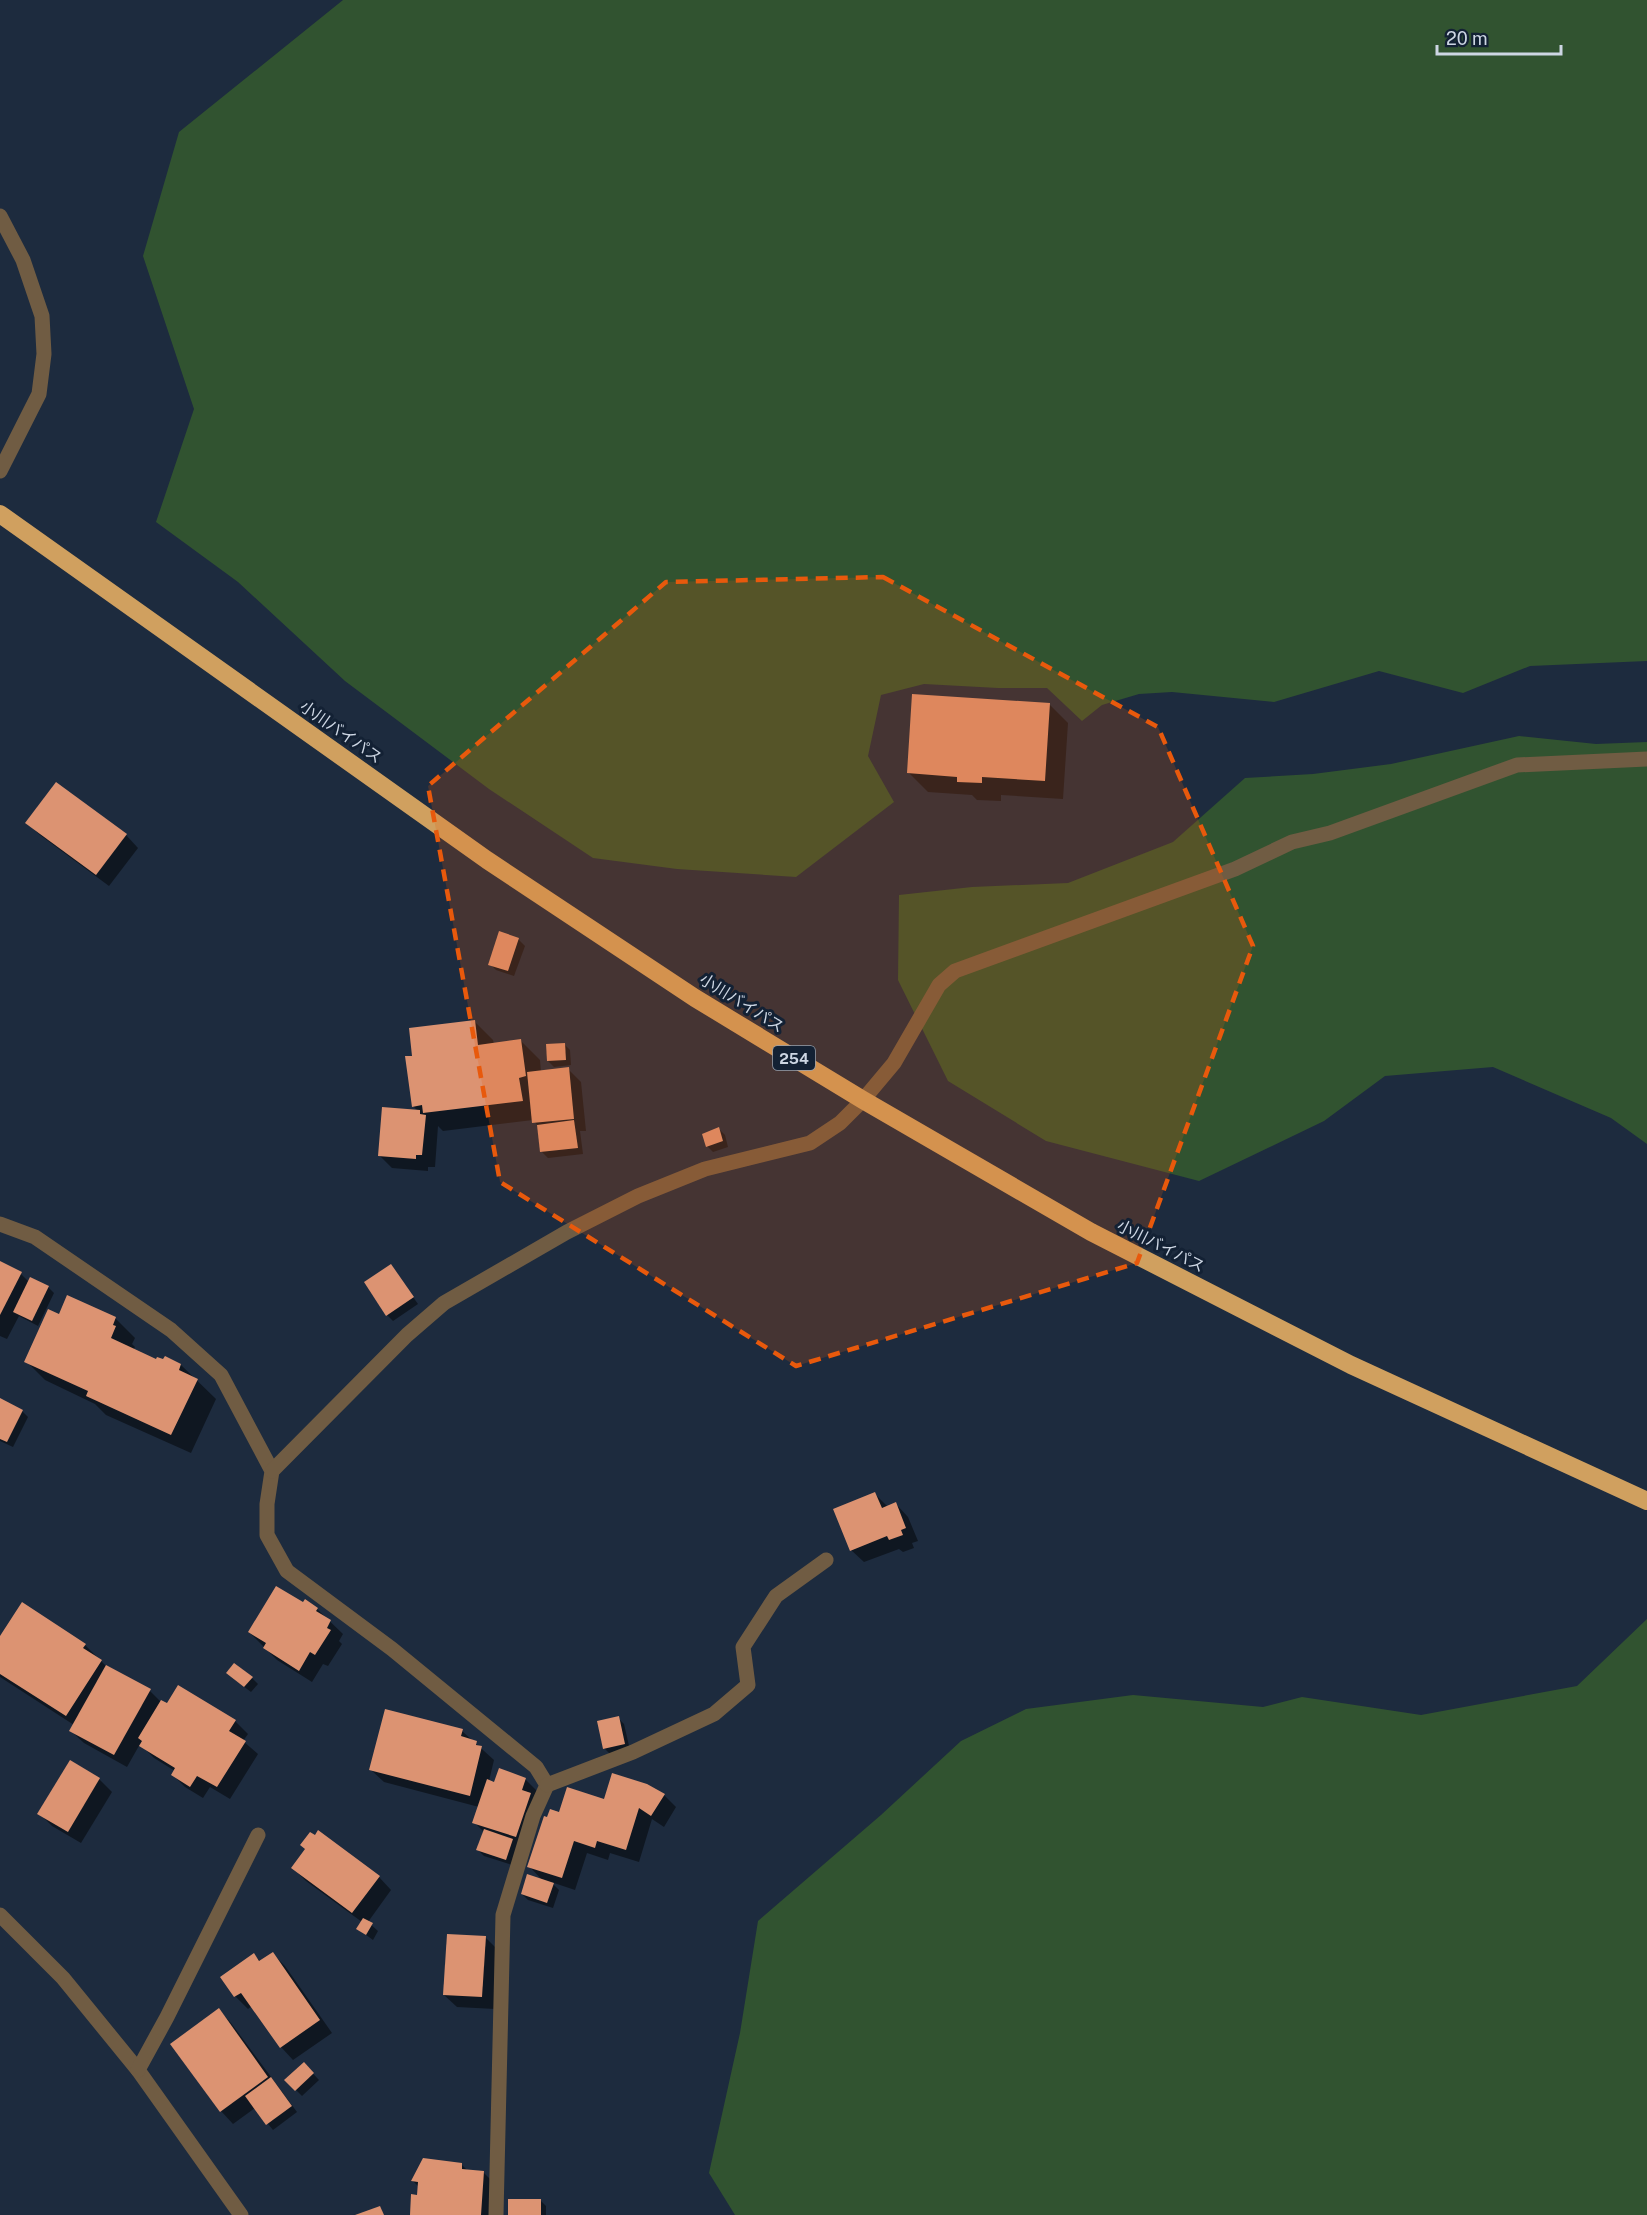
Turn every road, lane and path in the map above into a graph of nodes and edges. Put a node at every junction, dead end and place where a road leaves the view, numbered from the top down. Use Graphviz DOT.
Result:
graph roads {
  1 [pos="0,216"];
  2 [pos="4,464"];
  3 [pos="0,514"];
  4 [pos="1647,759"];
  5 [pos="863,1100"];
  6 [pos="0,1224"];
  7 [pos="272,1471"];
  8 [pos="1647,1501"];
  9 [pos="826,1560"];
  10 [pos="548,1785"];
  11 [pos="258,1835"];
  12 [pos="0,1915"];
  13 [pos="138,2070"];
  14 [pos="241,2215"];
  15 [pos="496,2215"];
  1 -- 2 [label="street"];
  3 -- 5 [label="highway, 小川バイパス / 254"];
  4 -- 5 [label="street"];
  5 -- 7 [label="street"];
  5 -- 8 [label="highway, 小川バイパス / 254"];
  6 -- 7 [label="street"];
  7 -- 10 [label="street"];
  9 -- 10 [label="street"];
  10 -- 15 [label="street"];
  11 -- 13 [label="street"];
  12 -- 13 [label="street"];
  13 -- 14 [label="street"];
}
